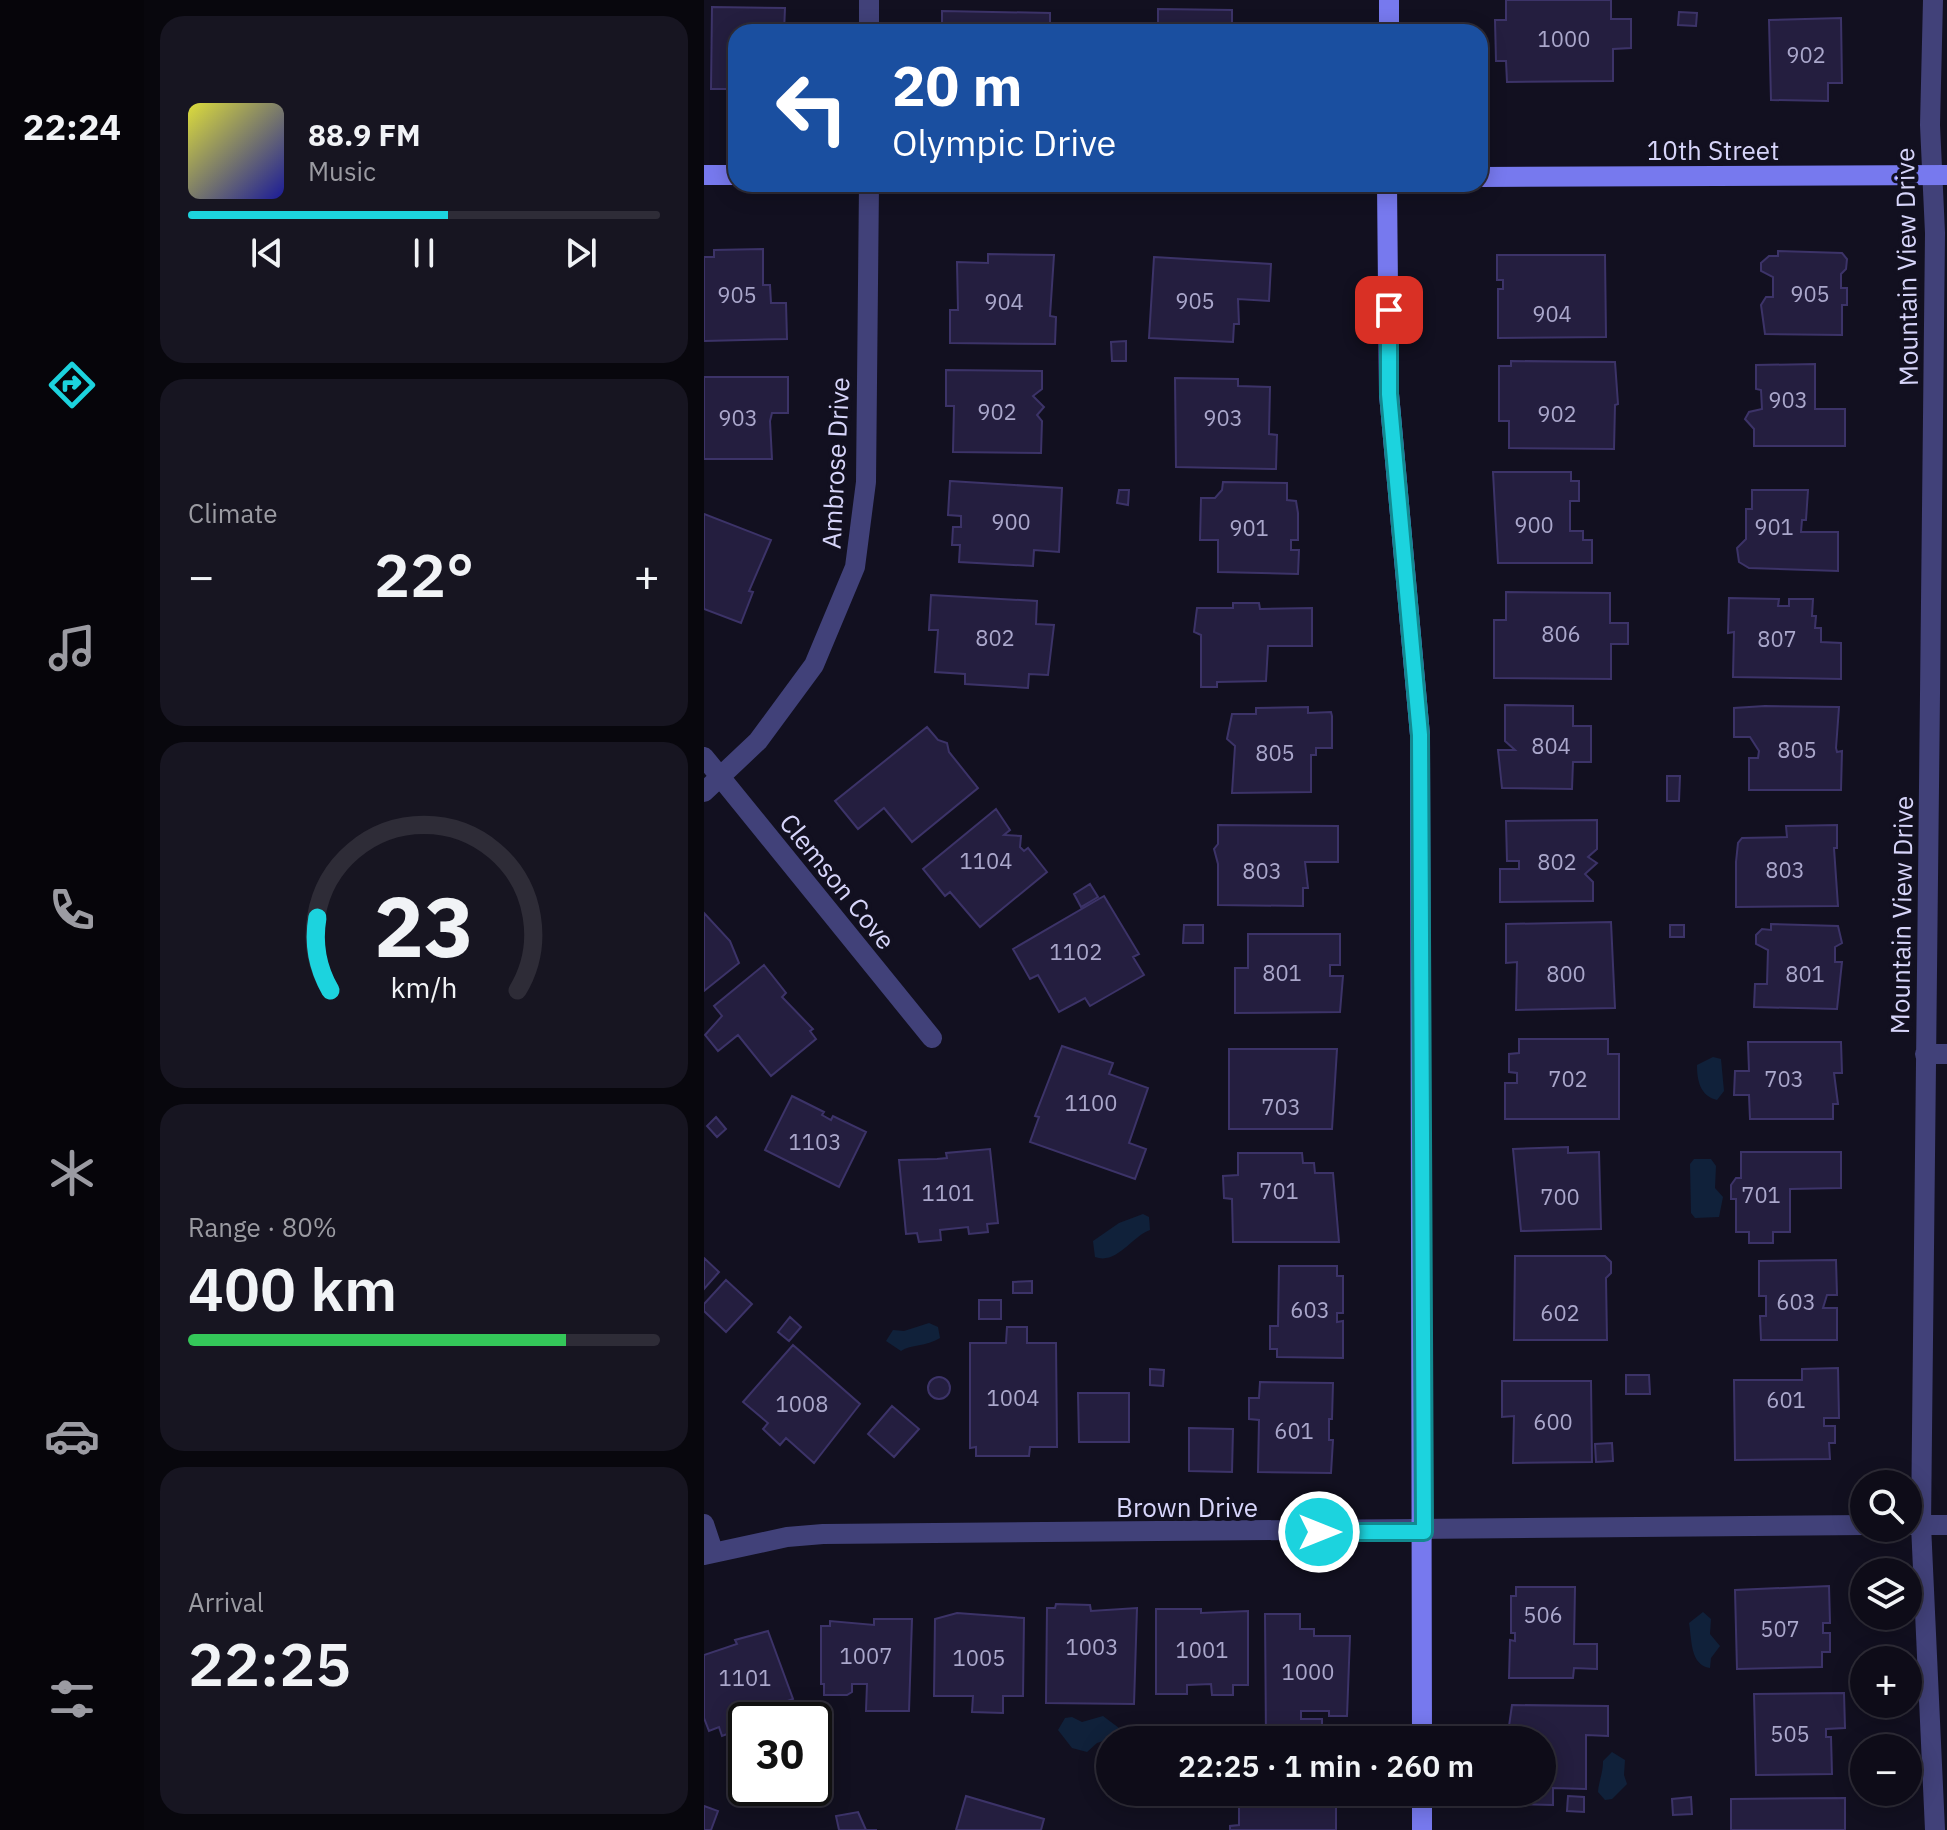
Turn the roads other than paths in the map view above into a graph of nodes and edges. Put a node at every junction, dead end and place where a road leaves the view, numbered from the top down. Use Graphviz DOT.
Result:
graph roads {
  1 [pos="869,0"];
  2 [pos="1389,0"];
  3 [pos="1933,0"];
  4 [pos="869,24"];
  5 [pos="1389,24"];
  6 [pos="704,175"];
  7 [pos="728,175"];
  8 [pos="1939,175"];
  9 [pos="1488,177"];
  10 [pos="869,192"];
  11 [pos="1387,192"];
  12 [pos="704,757"];
  13 [pos="721,778"];
  14 [pos="704,792"];
  15 [pos="932,1038"];
  16 [pos="1925,1054"];
  17 [pos="1947,1054"];
  18 [pos="1915,1470"];
  19 [pos="704,1524"];
  20 [pos="1850,1525"];
  21 [pos="1922,1525"];
  22 [pos="1947,1525"];
  23 [pos="1424,1532"];
  24 [pos="1915,1542"];
  25 [pos="709,1553"];
  26 [pos="1422,1726"];
  27 [pos="1422,1806"];
  28 [pos="1422,1830"];
  29 [pos="1935,1830"];
  1 -- 4 [label="street"];
  2 -- 5 [label="street"];
  3 -- 8 [label="street, Mountain View Drive"];
  6 -- 7 [label="street"];
  8 -- 9 [label="street, 10th Street"];
  8 -- 16 [label="street, Mountain View Drive"];
  10 -- 13 [label="street, Ambrose Drive"];
  11 -- 23 [label="street"];
  12 -- 13 [label="street, Clemson Cove"];
  13 -- 14 [label="street, Ambrose Drive"];
  13 -- 15 [label="street, Clemson Cove"];
  16 -- 17 [label="street"];
  16 -- 18 [label="street, Mountain View Drive"];
  19 -- 25 [label="street"];
  20 -- 23 [label="street, Brown Drive"];
  21 -- 22 [label="street"];
  23 -- 25 [label="street, Brown Drive"];
  23 -- 26 [label="street"];
  24 -- 29 [label="street, Mountain View Drive"];
  27 -- 28 [label="street"];
}
